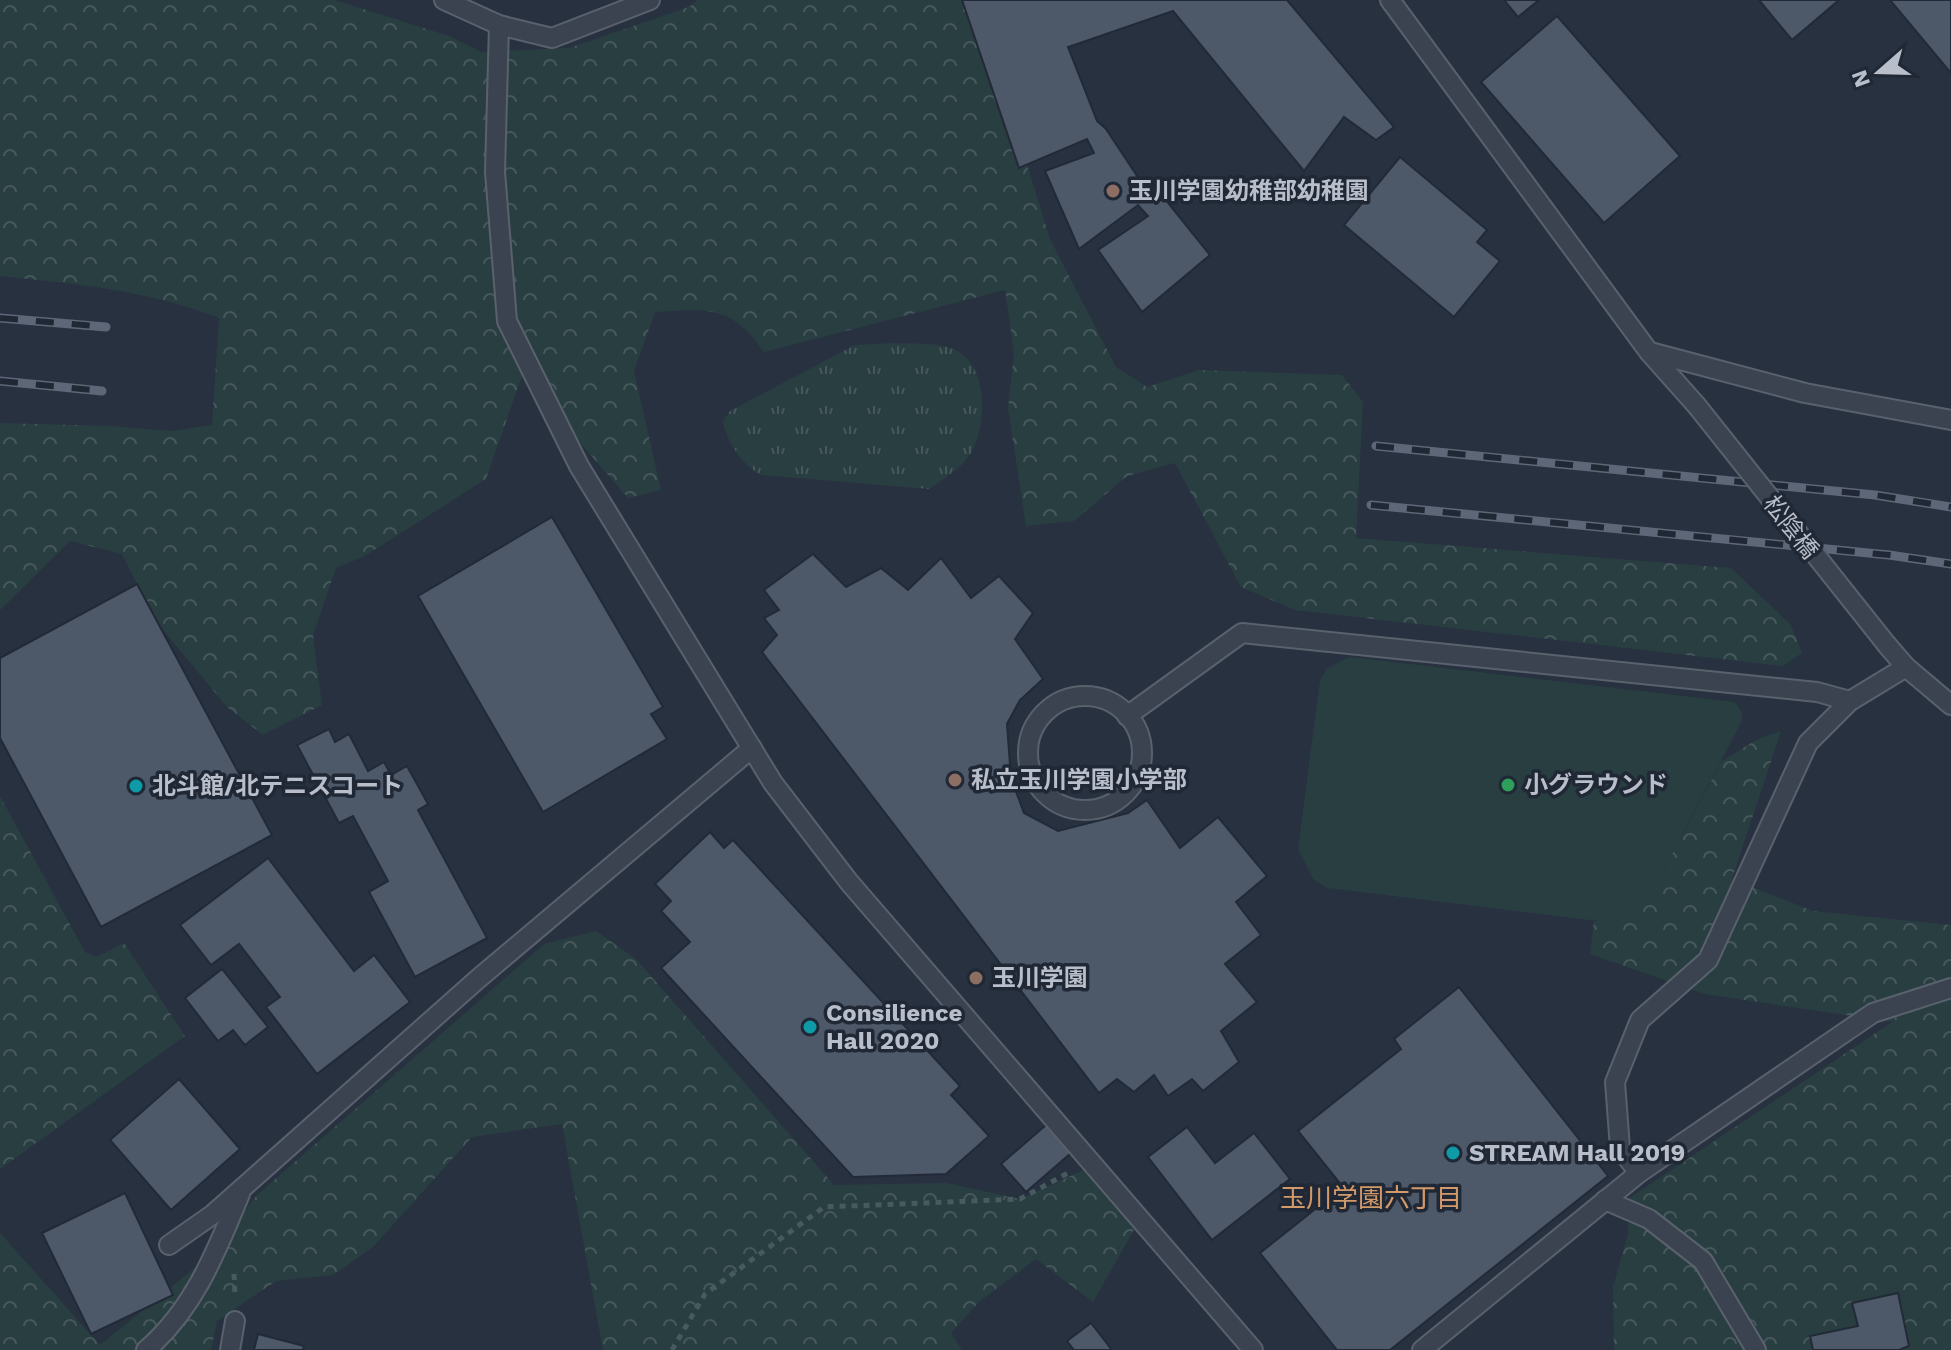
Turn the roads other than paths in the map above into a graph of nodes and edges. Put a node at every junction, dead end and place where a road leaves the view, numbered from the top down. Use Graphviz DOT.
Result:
graph roads {
  1 [pos="444,0"];
  2 [pos="650,0"];
  3 [pos="1390,0"];
  4 [pos="499,25"];
  5 [pos="1649,352"];
  6 [pos="1951,420"];
  7 [pos="1906,667"];
  8 [pos="1850,701"];
  9 [pos="1951,705"];
  10 [pos="1127,716"];
  11 [pos="752,748"];
  12 [pos="1951,988"];
  13 [pos="1639,1173"];
  14 [pos="243,1188"];
  15 [pos="1605,1200"];
  16 [pos="169,1245"];
  17 [pos="235,1321"];
  18 [pos="146,1350"];
  19 [pos="230,1350"];
  20 [pos="1253,1350"];
  21 [pos="1422,1350"];
  22 [pos="1756,1350"];
  1 -- 4 [label="lane"];
  2 -- 4 [label="lane"];
  3 -- 5 [label="lane, 松陰橋"];
  4 -- 11 [label="lane"];
  5 -- 6 [label="lane"];
  5 -- 7 [label="lane, 松陰橋, bridge"];
  7 -- 8 [label="lane"];
  7 -- 9 [label="lane, 松陰橋"];
  8 -- 10 [label="lane"];
  8 -- 13 [label="lane"];
  10 -- 10 [label="lane"];
  11 -- 14 [label="lane"];
  11 -- 20 [label="lane"];
  12 -- 13 [label="lane"];
  13 -- 15 [label="lane"];
  14 -- 16 [label="lane"];
  14 -- 18 [label="lane"];
  15 -- 21 [label="lane"];
  15 -- 22 [label="lane"];
  17 -- 19 [label="lane"];
}
